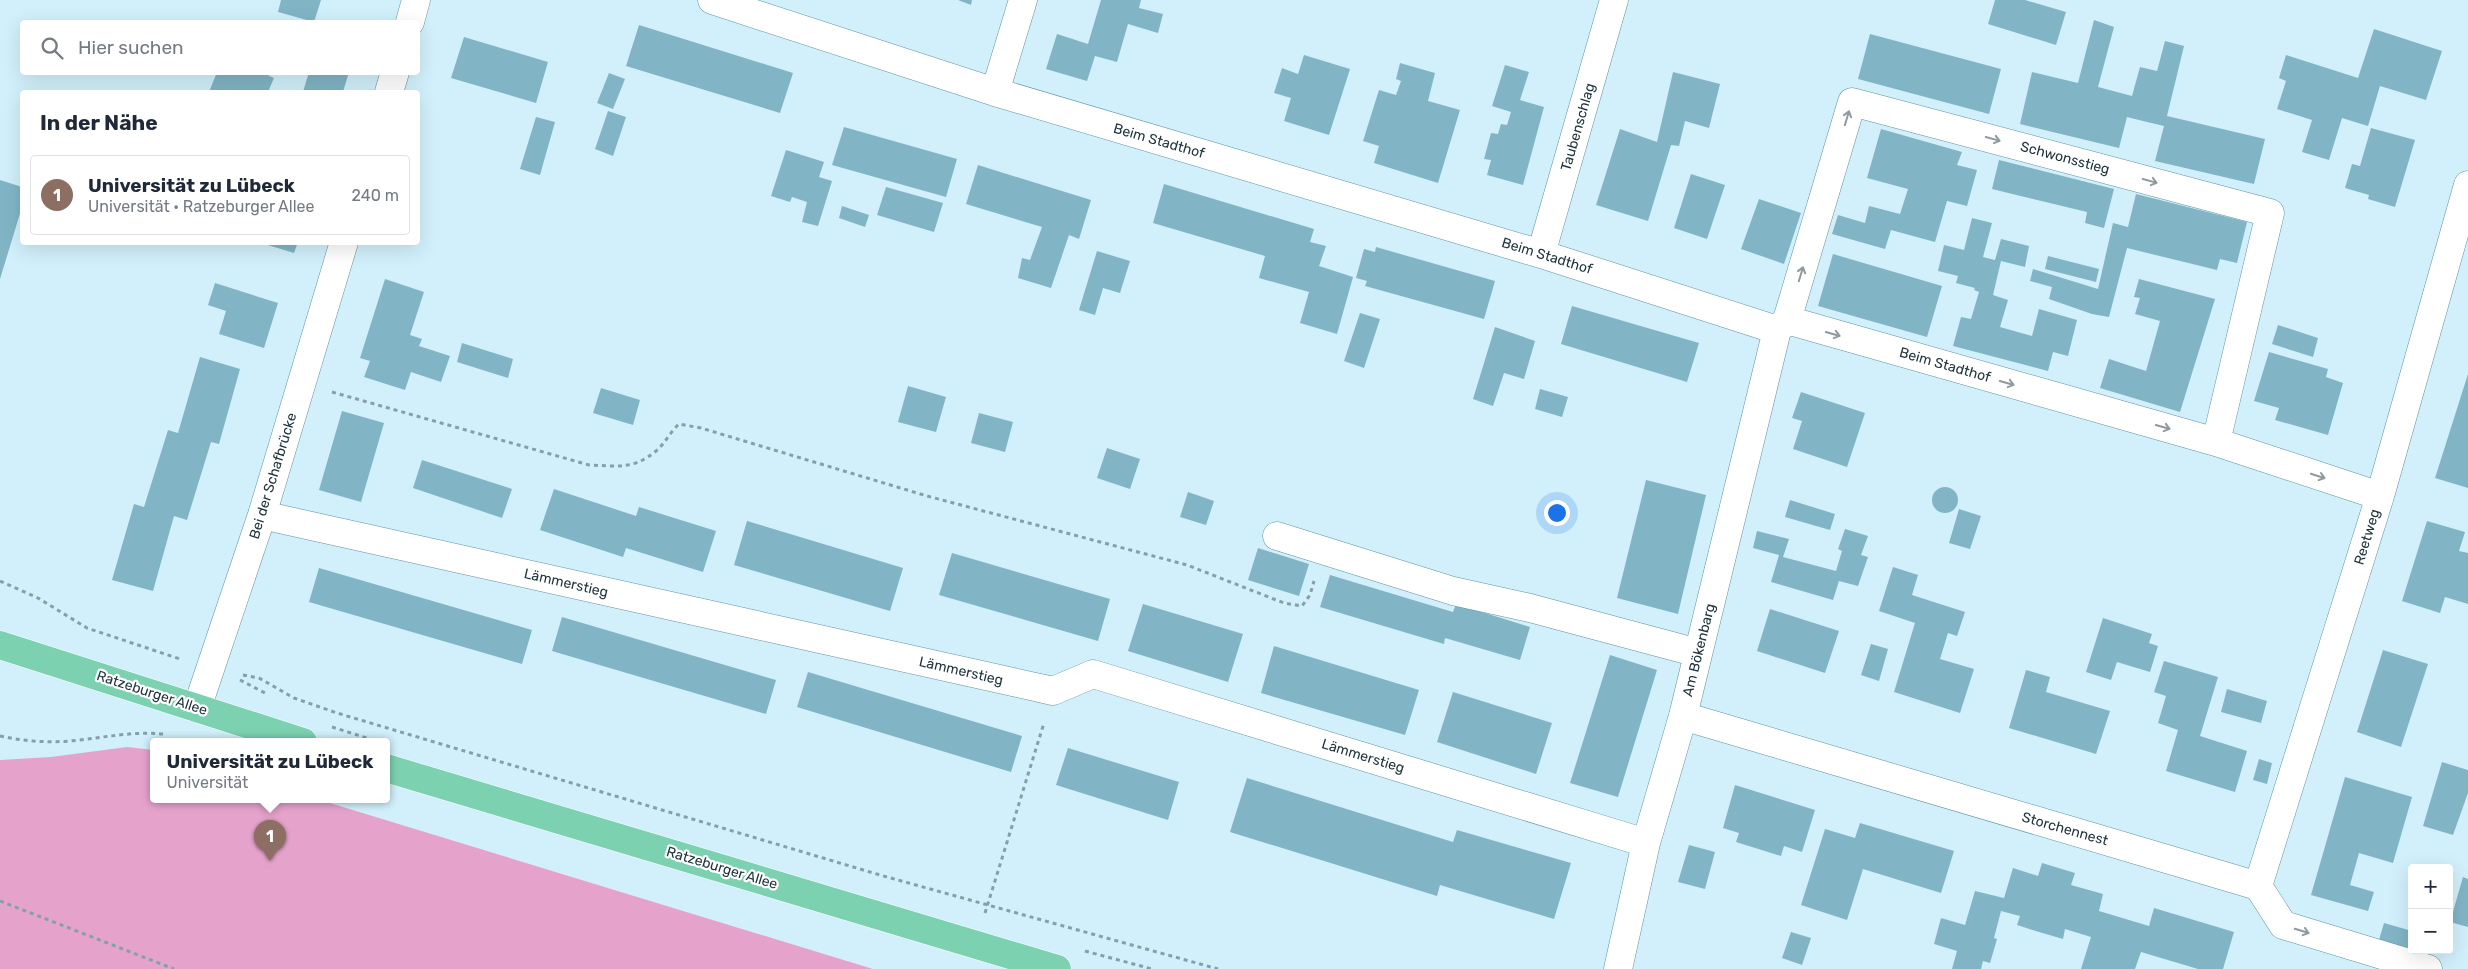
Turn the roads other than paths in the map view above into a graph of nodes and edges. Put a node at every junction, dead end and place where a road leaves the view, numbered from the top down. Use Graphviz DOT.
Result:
graph roads {
  1 [pos="416,0"];
  2 [pos="712,0"];
  3 [pos="1023,0"];
  4 [pos="1614,0"];
  5 [pos="411,20"];
  6 [pos="394,75"];
  7 [pos="390,90"];
  8 [pos="995,92"];
  9 [pos="2468,185"];
  10 [pos="343,245"];
  11 [pos="1542,254"];
  12 [pos="1782,325"];
  13 [pos="2216,442"];
  14 [pos="2380,496"];
  15 [pos="262,515"];
  16 [pos="1277,536"];
  17 [pos="0,645"];
  18 [pos="1698,653"];
  19 [pos="197,708"];
  20 [pos="1683,716"];
  21 [pos="291,738"];
  22 [pos="390,769"];
  23 [pos="1646,843"];
  24 [pos="2258,886"];
  25 [pos="1057,969"];
  26 [pos="1618,969"];
  27 [pos="2428,969"];
  1 -- 5 [label="street"];
  2 -- 8 [label="street, Beim Stadthof"];
  3 -- 8 [label="street"];
  4 -- 11 [label="street, Taubenschlag"];
  6 -- 7 [label="street"];
  8 -- 11 [label="street, Beim Stadthof"];
  9 -- 14 [label="street, Reetweg"];
  10 -- 15 [label="street, Bei der Schafbrücke"];
  11 -- 12 [label="street, Beim Stadthof"];
  12 -- 13 [label="street, Beim Stadthof, one-way"];
  12 -- 13 [label="street, Schwonsstieg, one-way"];
  12 -- 18 [label="street, Am Bökenbarg"];
  13 -- 14 [label="street, Beim Stadthof, one-way"];
  14 -- 24 [label="street, Reetweg"];
  15 -- 19 [label="street, Bei der Schafbrücke"];
  15 -- 23 [label="street, Lämmerstieg"];
  16 -- 18 [label="street"];
  17 -- 19 [label="main road, Ratzeburger Allee"];
  18 -- 20 [label="street, Am Bökenbarg"];
  19 -- 21 [label="main road, Ratzeburger Allee"];
  20 -- 23 [label="street, Am Bökenbarg"];
  20 -- 24 [label="street, Storchennest"];
  22 -- 25 [label="main road, Ratzeburger Allee"];
  23 -- 26 [label="street, Am Bökenbarg"];
  24 -- 27 [label="street, one-way"];
}
